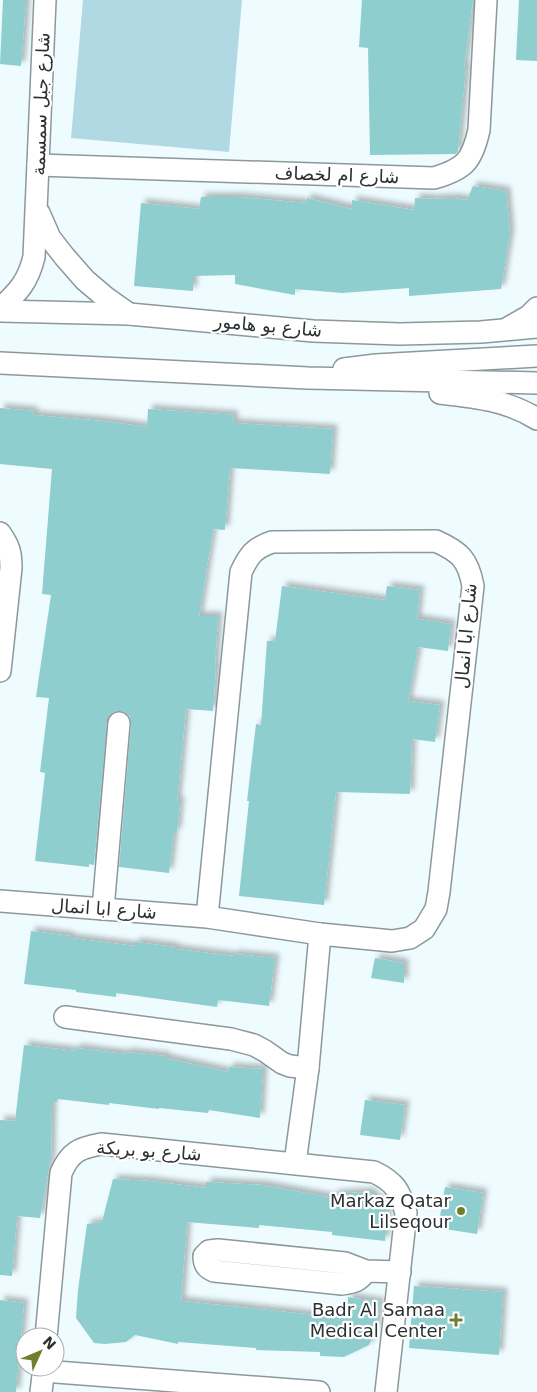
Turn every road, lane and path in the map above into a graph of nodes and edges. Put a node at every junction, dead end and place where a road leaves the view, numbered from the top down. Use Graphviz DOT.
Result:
graph roads {
  1 [pos="45,0"];
  2 [pos="486,0"];
  3 [pos="38,166"];
  4 [pos="36,209"];
  5 [pos="537,308"];
  6 [pos="0,310"];
  7 [pos="129,314"];
  8 [pos="537,327"];
  9 [pos="505,330"];
  10 [pos="537,356"];
  11 [pos="0,363"];
  12 [pos="308,378"];
  13 [pos="537,383"];
  14 [pos="537,419"];
  15 [pos="0,533"];
  16 [pos="0,671"];
  17 [pos="119,723"];
  18 [pos="0,901"];
  19 [pos="103,909"];
  20 [pos="208,917"];
  21 [pos="320,934"];
  22 [pos="65,1017"];
  23 [pos="308,1068"];
  24 [pos="295,1163"];
  25 [pos="283,1257"];
  26 [pos="366,1271"];
  27 [pos="400,1272"];
  28 [pos="281,1278"];
  29 [pos="47,1327"];
  30 [pos="65,1371"];
  31 [pos="42,1377"];
  32 [pos="41,1392"];
  33 [pos="319,1392"];
  34 [pos="386,1392"];
  1 -- 3 [label="street, شارع جبل سمسمة"];
  2 -- 3 [label="street, شارع ام لخصاف"];
  3 -- 4 [label="street, شارع جبل سمسمة"];
  4 -- 6 [label="street, شارع جبل سمسمة"];
  4 -- 7 [label="street, شارع جبل سمسمة"];
  5 -- 9 [label="street"];
  6 -- 7 [label="street, شارع بو هامور"];
  7 -- 9 [label="street, شارع بو هامور"];
  8 -- 9 [label="street, شارع بو هامور"];
  10 -- 12 [label="street"];
  11 -- 12 [label="street"];
  12 -- 13 [label="street"];
  12 -- 14 [label="street"];
  15 -- 16 [label="street"];
  17 -- 19 [label="street"];
  18 -- 19 [label="street, شارع ابا انمال"];
  19 -- 20 [label="street, شارع ابا انمال"];
  20 -- 21 [label="street, شارع ابا انمال"];
  20 -- 21 [label="street, شارع ابا انمال"];
  21 -- 23 [label="street"];
  22 -- 23 [label="street"];
  23 -- 24 [label="street"];
  24 -- 27 [label="street, شارع بو بريكة"];
  24 -- 29 [label="street, شارع بو بريكة"];
  25 -- 26 [label="street"];
  25 -- 28 [label="street"];
  25 -- 28 [label="street"];
  26 -- 27 [label="street"];
  26 -- 28 [label="street"];
  27 -- 34 [label="street, شارع بو بريكة"];
  30 -- 33 [label="street"];
  31 -- 32 [label="street"];
}
